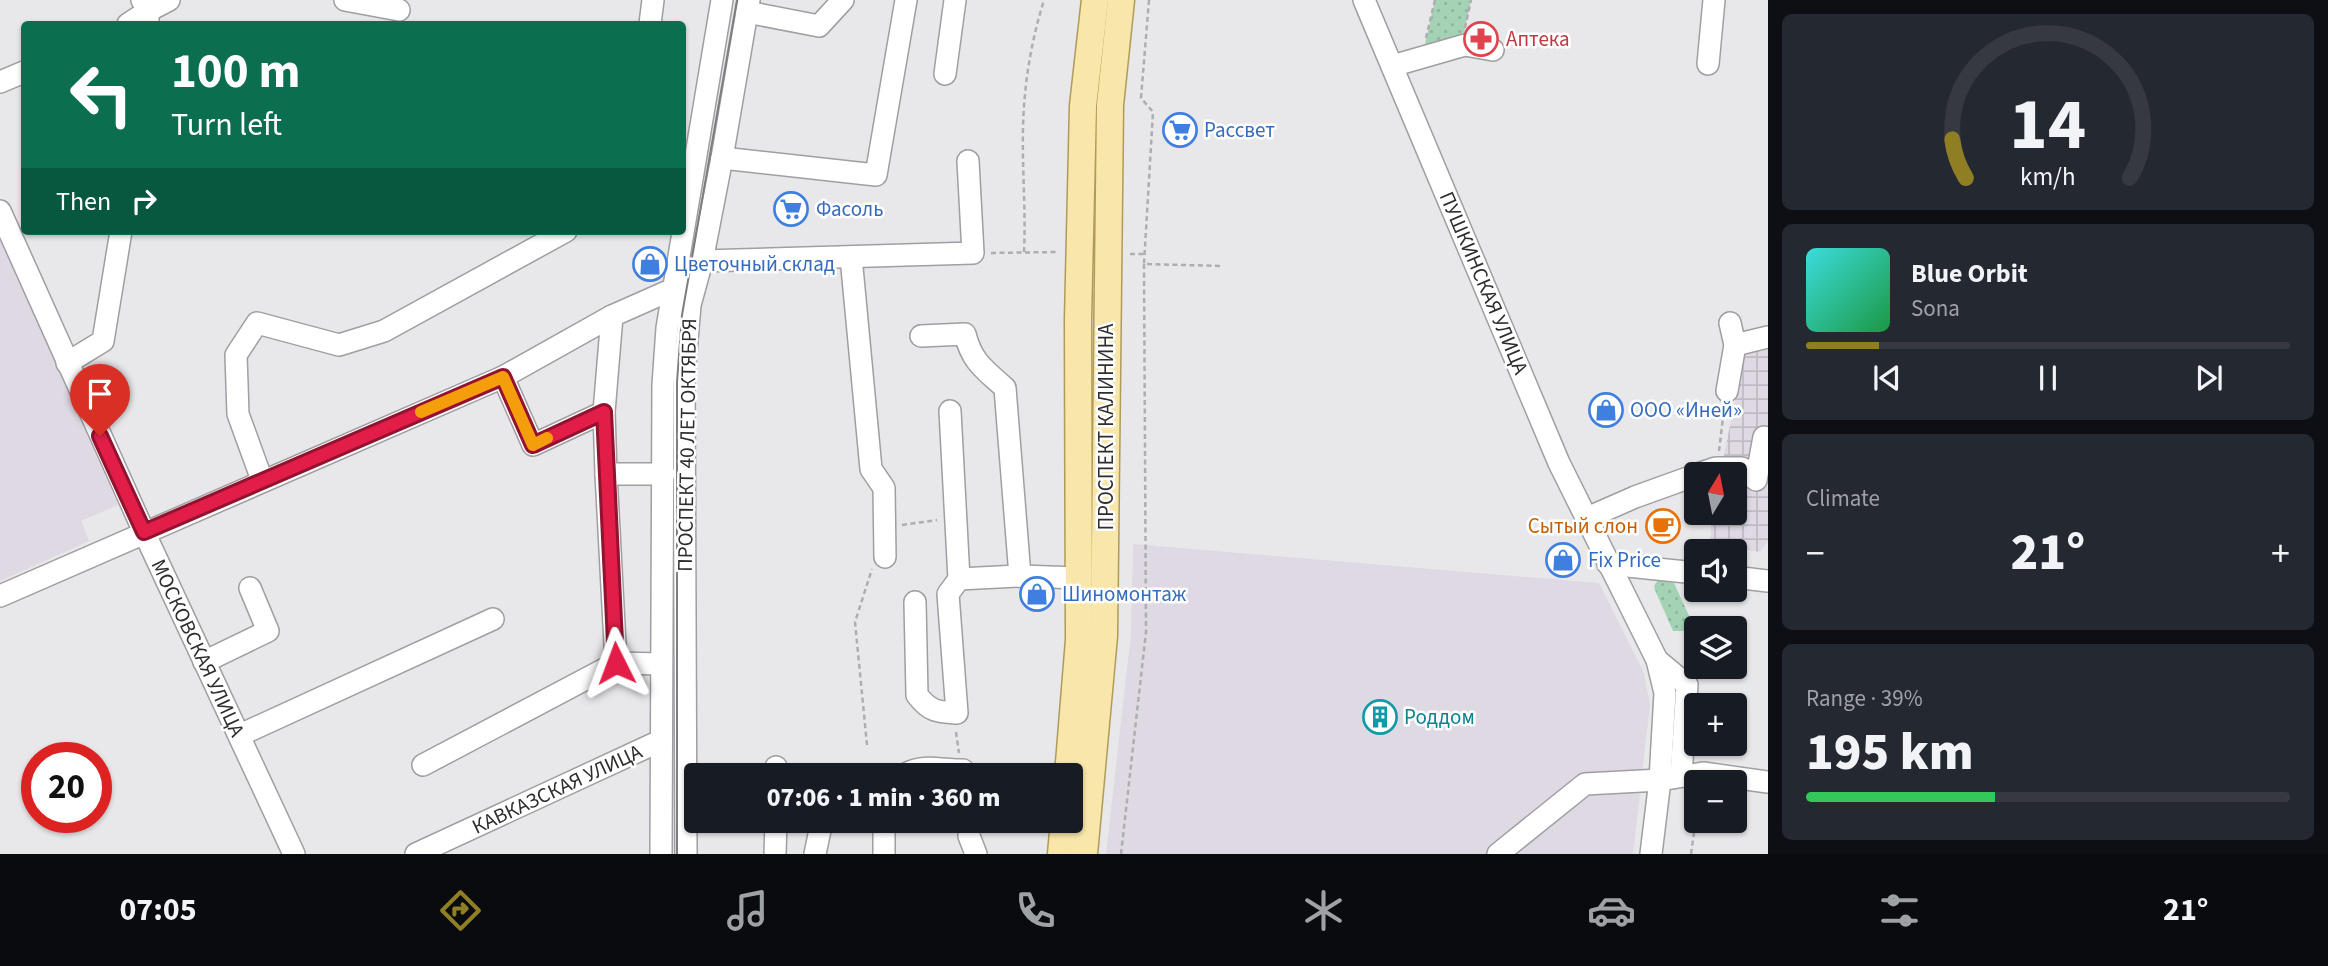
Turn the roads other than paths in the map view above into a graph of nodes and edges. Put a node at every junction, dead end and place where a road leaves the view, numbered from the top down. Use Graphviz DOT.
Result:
graph roads {
  1 [pos="169,0"];
  2 [pos="345,0"];
  3 [pos="653,0"];
  4 [pos="722,0"];
  5 [pos="843,0"];
  6 [pos="906,0"];
  7 [pos="955,0"];
  8 [pos="1095,0"];
  9 [pos="1121,0"];
  10 [pos="1364,0"];
  11 [pos="1714,0"];
  12 [pos="748,6"];
  13 [pos="399,10"];
  14 [pos="146,12"];
  15 [pos="650,21"];
  16 [pos="1493,50"];
  17 [pos="1708,64"];
  18 [pos="1392,66"];
  19 [pos="21,73"];
  20 [pos="945,74"];
  21 [pos="0,82"];
  22 [pos="692,127"];
  23 [pos="722,158"];
  24 [pos="968,161"];
  25 [pos="686,178"];
  26 [pos="0,211"];
  27 [pos="120,235"];
  28 [pos="559,235"];
  29 [pos="679,235"];
  30 [pos="851,257"];
  31 [pos="702,261"];
  32 [pos="673,289"];
  33 [pos="612,316"];
  34 [pos="1730,323"];
  35 [pos="921,336"];
  36 [pos="1768,337"];
  37 [pos="1735,345"];
  38 [pos="67,363"];
  39 [pos="503,377"];
  40 [pos="1727,391"];
  41 [pos="950,411"];
  42 [pos="604,412"];
  43 [pos="1764,438"];
  44 [pos="1747,472"];
  45 [pos="606,474"];
  46 [pos="664,474"];
  47 [pos="262,480"];
  48 [pos="1684,480"];
  49 [pos="1587,518"];
  50 [pos="144,532"];
  51 [pos="878,564"];
  52 [pos="1608,564"];
  53 [pos="1684,572"];
  54 [pos="1020,576"];
  55 [pos="1079,578"];
  56 [pos="959,579"];
  57 [pos="1747,579"];
  58 [pos="1768,581"];
  59 [pos="250,588"];
  60 [pos="0,596"];
  61 [pos="915,602"];
  62 [pos="493,619"];
  63 [pos="204,662"];
  64 [pos="616,663"];
  65 [pos="662,664"];
  66 [pos="240,735"];
  67 [pos="660,741"];
  68 [pos="1069,763"];
  69 [pos="424,765"];
  70 [pos="1671,778"];
  71 [pos="1768,782"];
  72 [pos="776,833"];
  73 [pos="819,833"];
  74 [pos="884,833"];
  75 [pos="969,833"];
  76 [pos="1063,833"];
  77 [pos="294,854"];
  78 [pos="416,854"];
  79 [pos="661,854"];
  80 [pos="686,854"];
  81 [pos="775,854"];
  82 [pos="815,854"];
  83 [pos="884,854"];
  84 [pos="976,854"];
  85 [pos="1060,854"];
  86 [pos="1084,854"];
  87 [pos="1498,854"];
  88 [pos="1651,854"];
  1 -- 14 [label="street"];
  2 -- 13 [label="street"];
  3 -- 15 [label="street"];
  4 -- 22 [label="street, ПРОСПЕКТ 40 ЛЕТ ОКТЯБРЯ"];
  5 -- 12 [label="street"];
  6 -- 23 [label="street"];
  7 -- 20 [label="street"];
  8 -- 55 [label="main road, ПРОСПЕКТ КАЛИНИНА"];
  9 -- 86 [label="main road, ПРОСПЕКТ КАЛИНИНА"];
  10 -- 18 [label="street, ПУШКИНСКАЯ УЛИЦА"];
  11 -- 17 [label="street"];
  12 -- 23 [label="street, ПРОСПЕКТ 40 ЛЕТ ОКТЯБРЯ"];
  16 -- 18 [label="street"];
  18 -- 49 [label="street, ПУШКИНСКАЯ УЛИЦА"];
  19 -- 21 [label="street"];
  22 -- 25 [label="street, ПРОСПЕКТ 40 ЛЕТ ОКТЯБРЯ"];
  23 -- 31 [label="street, ПРОСПЕКТ 40 ЛЕТ ОКТЯБРЯ"];
  24 -- 30 [label="street"];
  26 -- 38 [label="street, МОСКОВСКАЯ УЛИЦА"];
  27 -- 38 [label="street"];
  28 -- 47 [label="street"];
  29 -- 32 [label="street, ПРОСПЕКТ 40 ЛЕТ ОКТЯБРЯ"];
  30 -- 31 [label="street"];
  30 -- 51 [label="street"];
  31 -- 32 [label="street"];
  31 -- 80 [label="street, ПРОСПЕКТ 40 ЛЕТ ОКТЯБРЯ"];
  32 -- 33 [label="street"];
  32 -- 46 [label="street, ПРОСПЕКТ 40 ЛЕТ ОКТЯБРЯ"];
  33 -- 39 [label="street"];
  33 -- 42 [label="street"];
  34 -- 37 [label="street"];
  35 -- 54 [label="street"];
  36 -- 37 [label="street"];
  37 -- 40 [label="street"];
  38 -- 50 [label="street, МОСКОВСКАЯ УЛИЦА"];
  39 -- 42 [label="street"];
  39 -- 47 [label="street"];
  41 -- 56 [label="street"];
  42 -- 45 [label="street"];
  43 -- 44 [label="street"];
  45 -- 46 [label="street"];
  45 -- 64 [label="street"];
  46 -- 65 [label="street, ПРОСПЕКТ 40 ЛЕТ ОКТЯБРЯ"];
  47 -- 50 [label="street"];
  48 -- 49 [label="street"];
  49 -- 52 [label="street, ПУШКИНСКАЯ УЛИЦА"];
  50 -- 60 [label="street"];
  50 -- 63 [label="street, МОСКОВСКАЯ УЛИЦА"];
  52 -- 53 [label="street"];
  52 -- 70 [label="street, ПУШКИНСКАЯ УЛИЦА"];
  54 -- 55 [label="street"];
  54 -- 56 [label="street"];
  55 -- 68 [label="main road, ПРОСПЕКТ КАЛИНИНА"];
  56 -- 61 [label="street"];
  57 -- 58 [label="street"];
  59 -- 63 [label="street"];
  62 -- 66 [label="street"];
  63 -- 66 [label="street, МОСКОВСКАЯ УЛИЦА"];
  64 -- 65 [label="street"];
  64 -- 69 [label="street"];
  65 -- 67 [label="street, ПРОСПЕКТ 40 ЛЕТ ОКТЯБРЯ"];
  66 -- 77 [label="street, МОСКОВСКАЯ УЛИЦА"];
  67 -- 78 [label="street, КАВКАЗСКАЯ УЛИЦА"];
  67 -- 79 [label="street, ПРОСПЕКТ 40 ЛЕТ ОКТЯБРЯ"];
  70 -- 71 [label="street"];
  70 -- 87 [label="street"];
  70 -- 88 [label="street, ПУШКИНСКАЯ УЛИЦА"];
  72 -- 81 [label="street"];
  73 -- 82 [label="street"];
  74 -- 83 [label="street"];
  75 -- 84 [label="street"];
  76 -- 85 [label="main road"];
}
